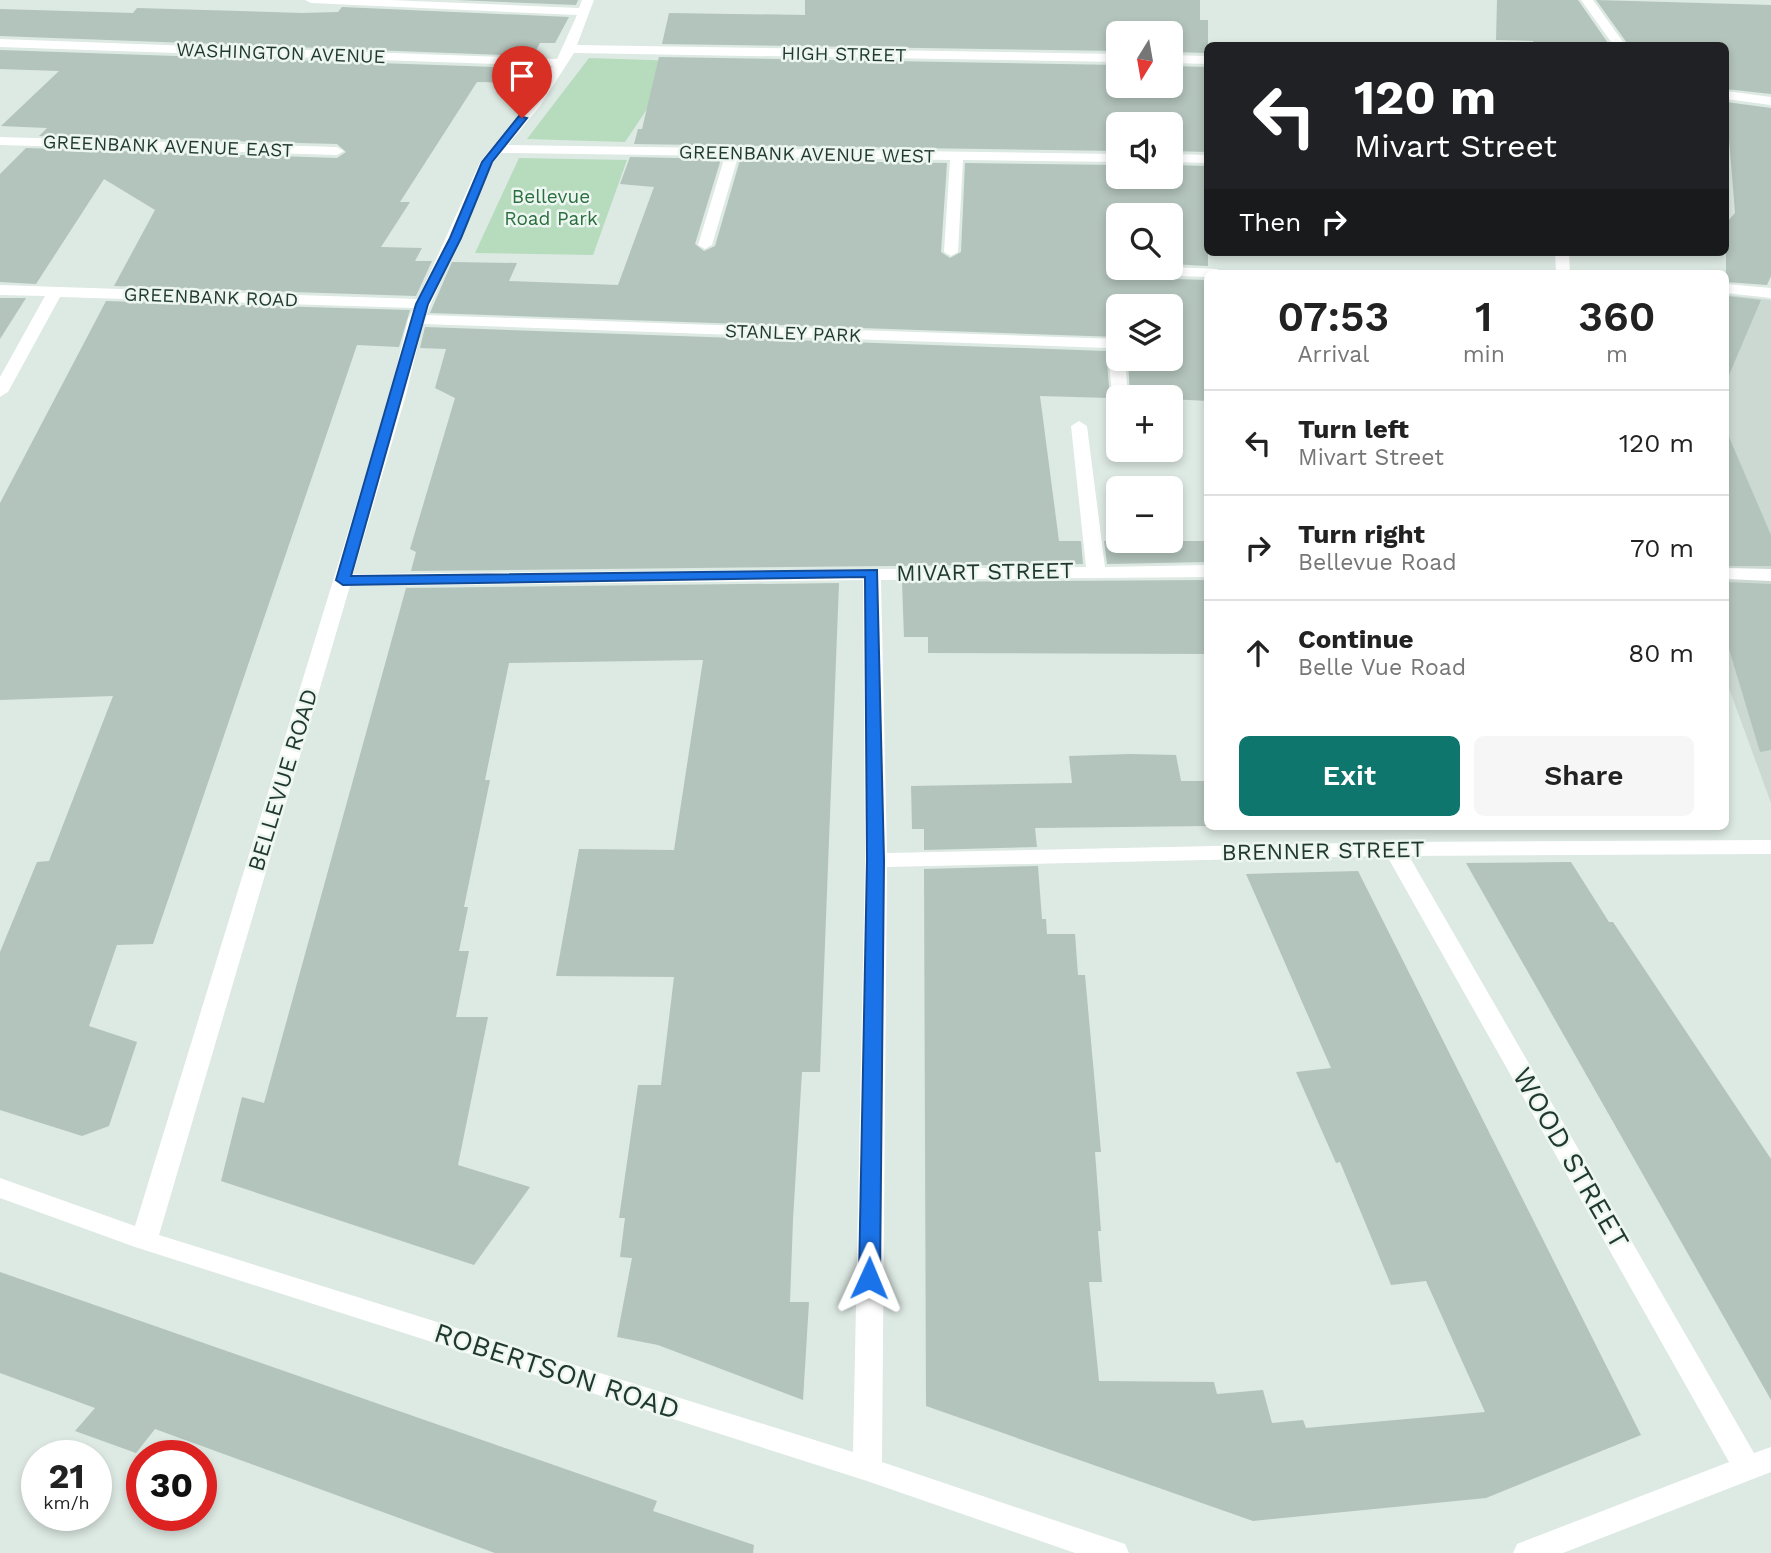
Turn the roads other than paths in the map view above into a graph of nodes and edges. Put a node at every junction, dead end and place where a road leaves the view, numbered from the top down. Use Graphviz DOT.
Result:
graph roads {
  1 [pos="311,0"];
  2 [pos="1587,0"];
  3 [pos="586,6"];
  4 [pos="1617,42"];
  5 [pos="0,43"];
  6 [pos="570,50"];
  7 [pos="1106,58"];
  8 [pos="1183,59"];
  9 [pos="1204,60"];
  10 [pos="561,63"];
  11 [pos="1729,95"];
  12 [pos="1771,101"];
  13 [pos="0,141"];
  14 [pos="496,149"];
  15 [pos="337,151"];
  16 [pos="732,154"];
  17 [pos="957,156"];
  18 [pos="1106,158"];
  19 [pos="1183,158"];
  20 [pos="1204,159"];
  21 [pos="705,245"];
  22 [pos="951,252"];
  23 [pos="1183,272"];
  24 [pos="1204,273"];
  25 [pos="1729,289"];
  26 [pos="0,290"];
  27 [pos="55,292"];
  28 [pos="1771,293"];
  29 [pos="419,312"];
  30 [pos="1119,385"];
  31 [pos="0,392"];
  32 [pos="1079,426"];
  33 [pos="1096,571"];
  34 [pos="1204,571"];
  35 [pos="872,573"];
  36 [pos="1729,574"];
  37 [pos="1771,575"];
  38 [pos="343,580"];
  39 [pos="1771,847"];
  40 [pos="1394,849"];
  41 [pos="876,860"];
  42 [pos="0,1188"];
  43 [pos="144,1240"];
  44 [pos="1759,1463"];
  45 [pos="867,1469"];
  46 [pos="1114,1553"];
  47 [pos="1528,1553"];
  1 -- 3 [label="street"];
  2 -- 4 [label="street"];
  3 -- 6 [label="street, BELLEVUE ROAD"];
  5 -- 10 [label="street, WASHINGTON AVENUE"];
  6 -- 7 [label="street, HIGH STREET"];
  6 -- 10 [label="street, BELLEVUE ROAD"];
  8 -- 9 [label="street"];
  10 -- 14 [label="street, BELLEVUE ROAD"];
  11 -- 12 [label="street"];
  13 -- 15 [label="street, GREENBANK AVENUE EAST"];
  14 -- 16 [label="street, GREENBANK AVENUE WEST"];
  14 -- 29 [label="street, BELLEVUE ROAD"];
  16 -- 17 [label="street, GREENBANK AVENUE WEST"];
  16 -- 21 [label="street"];
  17 -- 18 [label="street, GREENBANK AVENUE WEST"];
  17 -- 22 [label="street"];
  19 -- 20 [label="street"];
  23 -- 24 [label="street"];
  25 -- 28 [label="street"];
  26 -- 27 [label="street, GREENBANK ROAD"];
  27 -- 29 [label="street, GREENBANK ROAD"];
  27 -- 31 [label="street"];
  29 -- 30 [label="street, STANLEY PARK"];
  29 -- 38 [label="street, BELLEVUE ROAD"];
  32 -- 33 [label="street"];
  33 -- 34 [label="street, MIVART STREET"];
  33 -- 35 [label="street, MIVART STREET"];
  35 -- 38 [label="street, MIVART STREET"];
  35 -- 41 [label="street"];
  36 -- 37 [label="street"];
  38 -- 43 [label="street, BELLEVUE ROAD"];
  39 -- 40 [label="street, BRENNER STREET"];
  40 -- 41 [label="street, BRENNER STREET"];
  40 -- 44 [label="street, WOOD STREET"];
  41 -- 45 [label="street"];
  42 -- 43 [label="street, ROBERTSON ROAD"];
  43 -- 45 [label="street, ROBERTSON ROAD"];
  44 -- 47 [label="street"];
  45 -- 46 [label="street, ROBERTSON ROAD"];
}
